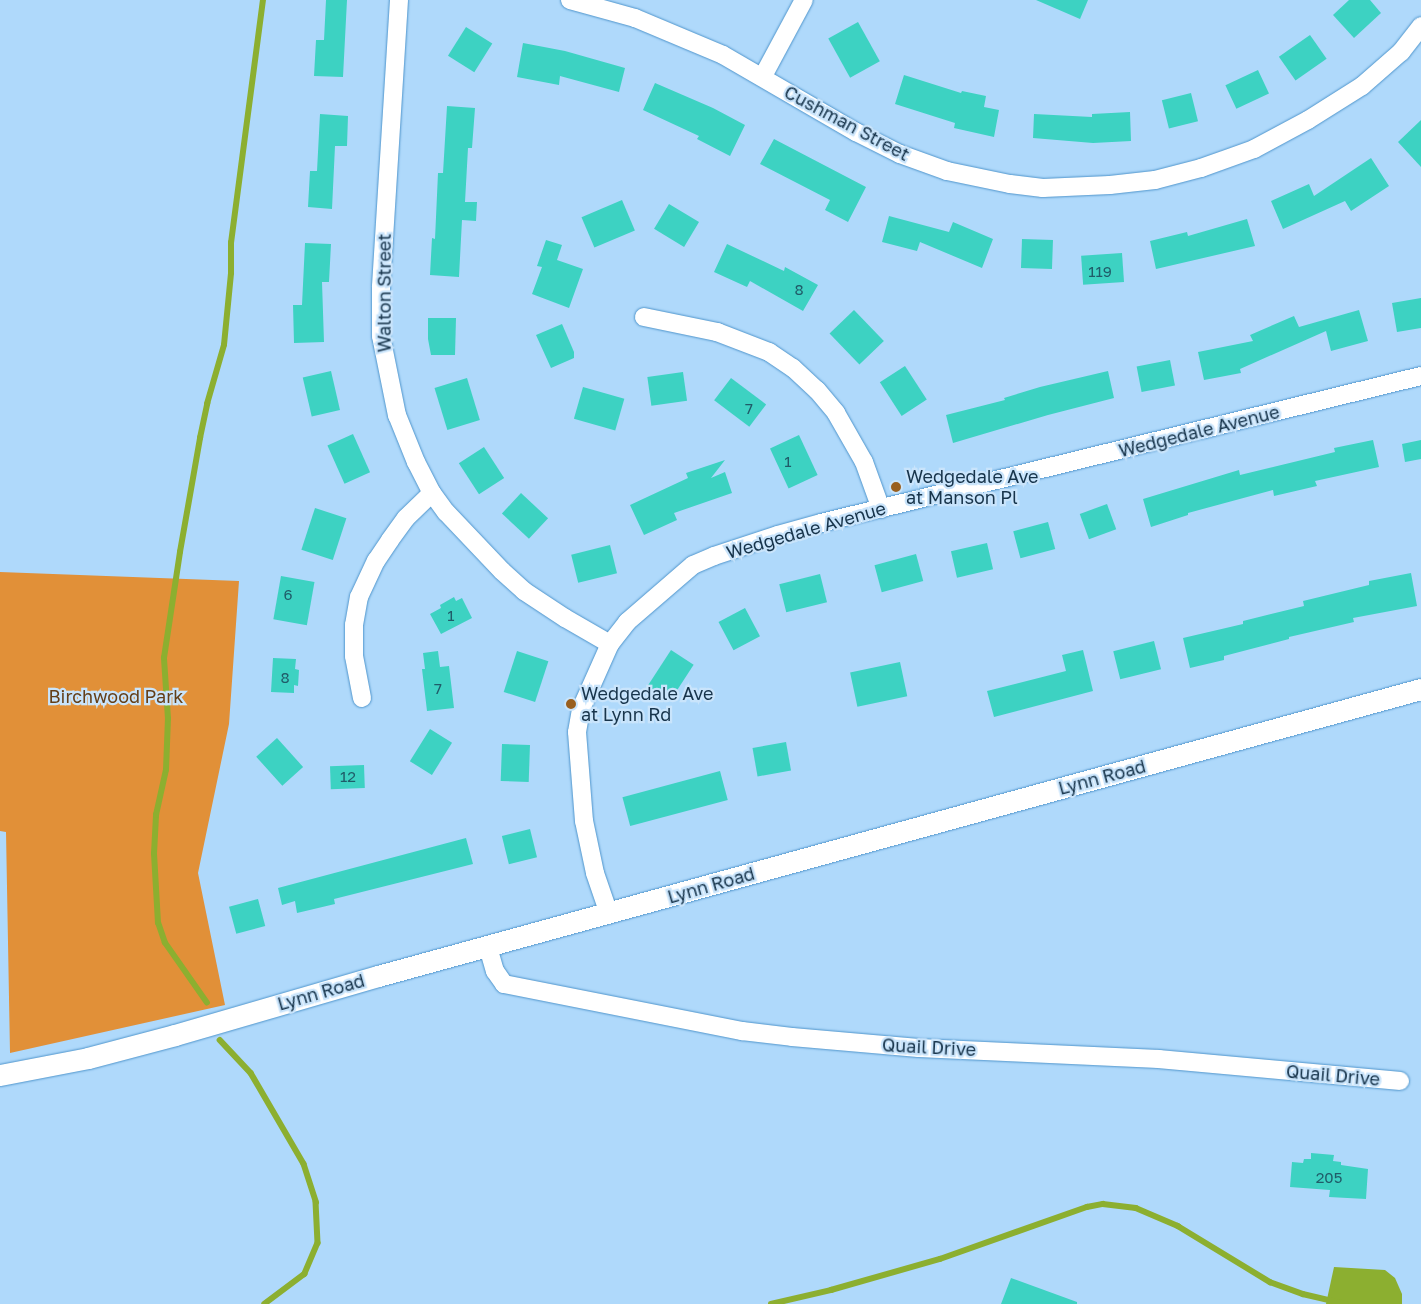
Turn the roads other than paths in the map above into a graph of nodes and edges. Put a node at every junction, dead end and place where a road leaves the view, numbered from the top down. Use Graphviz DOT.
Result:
graph roads {
  1 [pos="399,0"];
  2 [pos="570,0"];
  3 [pos="804,0"];
  4 [pos="1421,26"];
  5 [pos="763,76"];
  6 [pos="644,317"];
  7 [pos="1421,376"];
  8 [pos="432,493"];
  9 [pos="881,509"];
  10 [pos="610,644"];
  11 [pos="1421,689"];
  12 [pos="362,698"];
  13 [pos="609,914"];
  14 [pos="488,947"];
  15 [pos="0,1075"];
  16 [pos="1400,1081"];
  1 -- 8 [label="street, Walton Street"];
  2 -- 5 [label="street, Cushman Street"];
  3 -- 5 [label="street"];
  4 -- 5 [label="street, Cushman Street"];
  6 -- 9 [label="street"];
  7 -- 9 [label="street, Wedgedale Avenue"];
  8 -- 10 [label="street, Walton Street"];
  8 -- 12 [label="street"];
  9 -- 10 [label="street, Wedgedale Avenue"];
  10 -- 13 [label="street, Wedgedale Avenue"];
  11 -- 13 [label="street, Lynn Road"];
  13 -- 14 [label="street, Lynn Road"];
  14 -- 15 [label="street, Lynn Road"];
  14 -- 16 [label="street, Quail Drive"];
}
